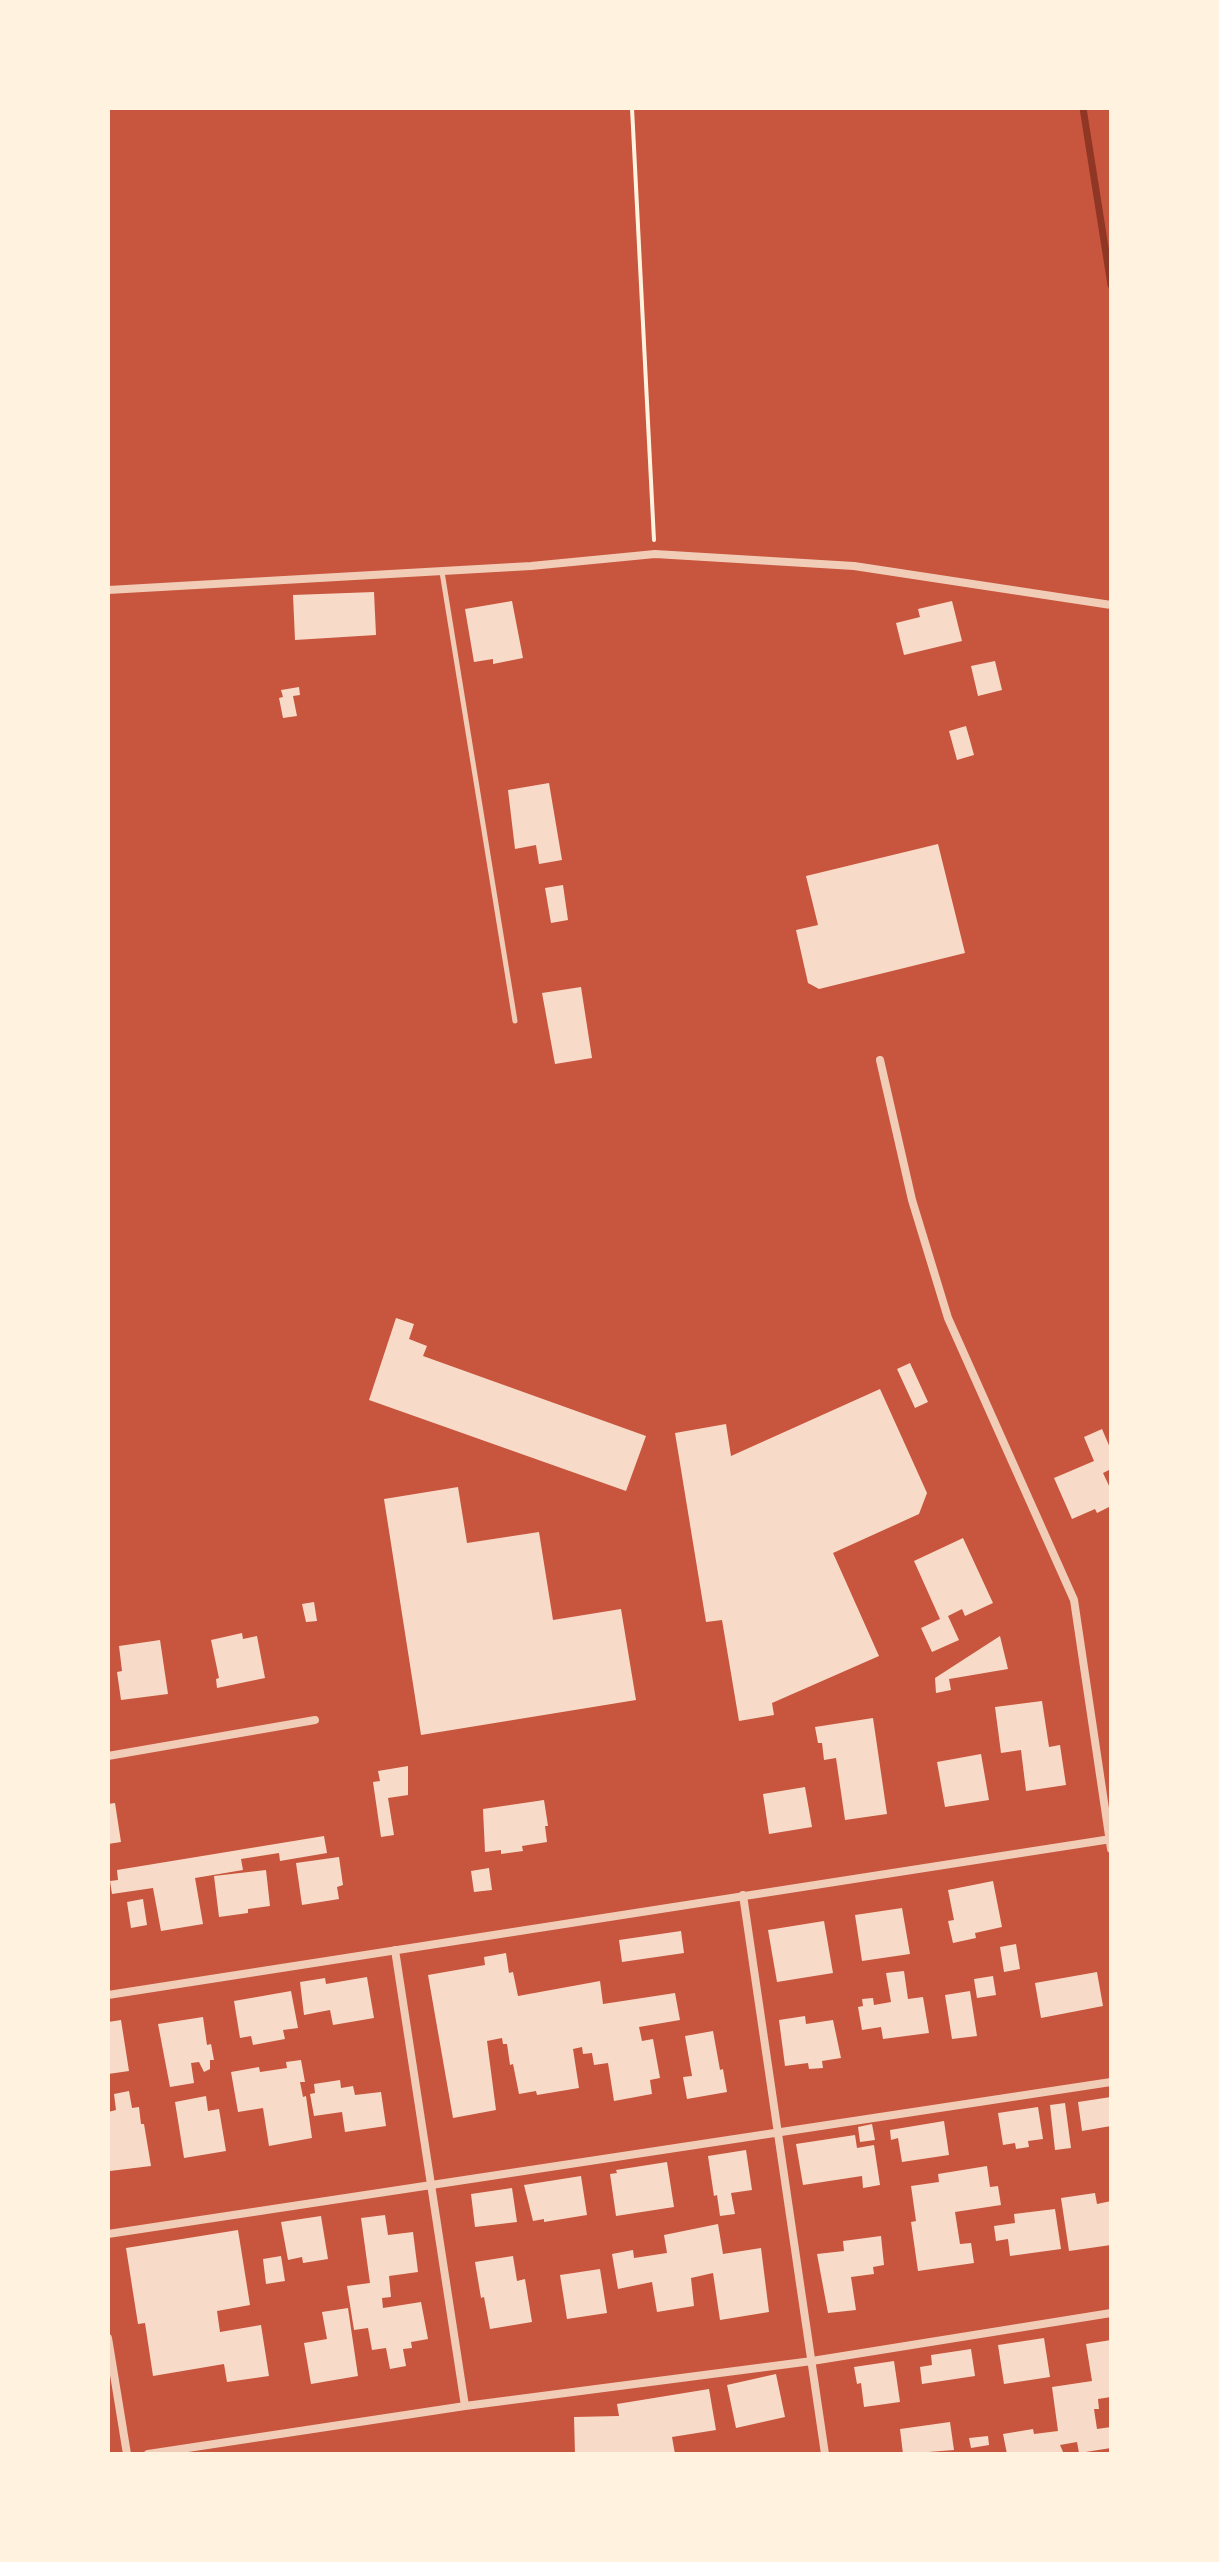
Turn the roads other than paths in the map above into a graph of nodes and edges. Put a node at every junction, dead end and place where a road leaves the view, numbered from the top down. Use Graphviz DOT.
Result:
graph roads {
  1 [pos="442,571"];
  2 [pos="108,590"];
  3 [pos="1111,605"];
  4 [pos="515,1021"];
  5 [pos="880,1060"];
  6 [pos="315,1720"];
  7 [pos="108,1756"];
  8 [pos="1111,1842"];
  9 [pos="743,1895"];
  10 [pos="395,1950"];
  11 [pos="108,1995"];
  12 [pos="1111,2082"];
  13 [pos="776,2135"];
  14 [pos="431,2185"];
  15 [pos="108,2234"];
  16 [pos="1111,2313"];
  17 [pos="108,2338"];
  18 [pos="812,2361"];
  19 [pos="465,2406"];
  20 [pos="127,2454"];
  21 [pos="148,2454"];
  22 [pos="825,2454"];
  1 -- 2 [label="street"];
  1 -- 3 [label="street"];
  1 -- 4 [label="lane"];
  5 -- 8 [label="street"];
  6 -- 7 [label="street"];
  8 -- 9 [label="street"];
  9 -- 10 [label="street"];
  9 -- 13 [label="street"];
  10 -- 11 [label="street"];
  10 -- 14 [label="street"];
  12 -- 13 [label="street"];
  13 -- 14 [label="street"];
  13 -- 18 [label="street"];
  14 -- 15 [label="street"];
  14 -- 19 [label="street"];
  16 -- 18 [label="street"];
  17 -- 20 [label="street"];
  18 -- 19 [label="street"];
  18 -- 22 [label="street"];
  19 -- 21 [label="street"];
}
